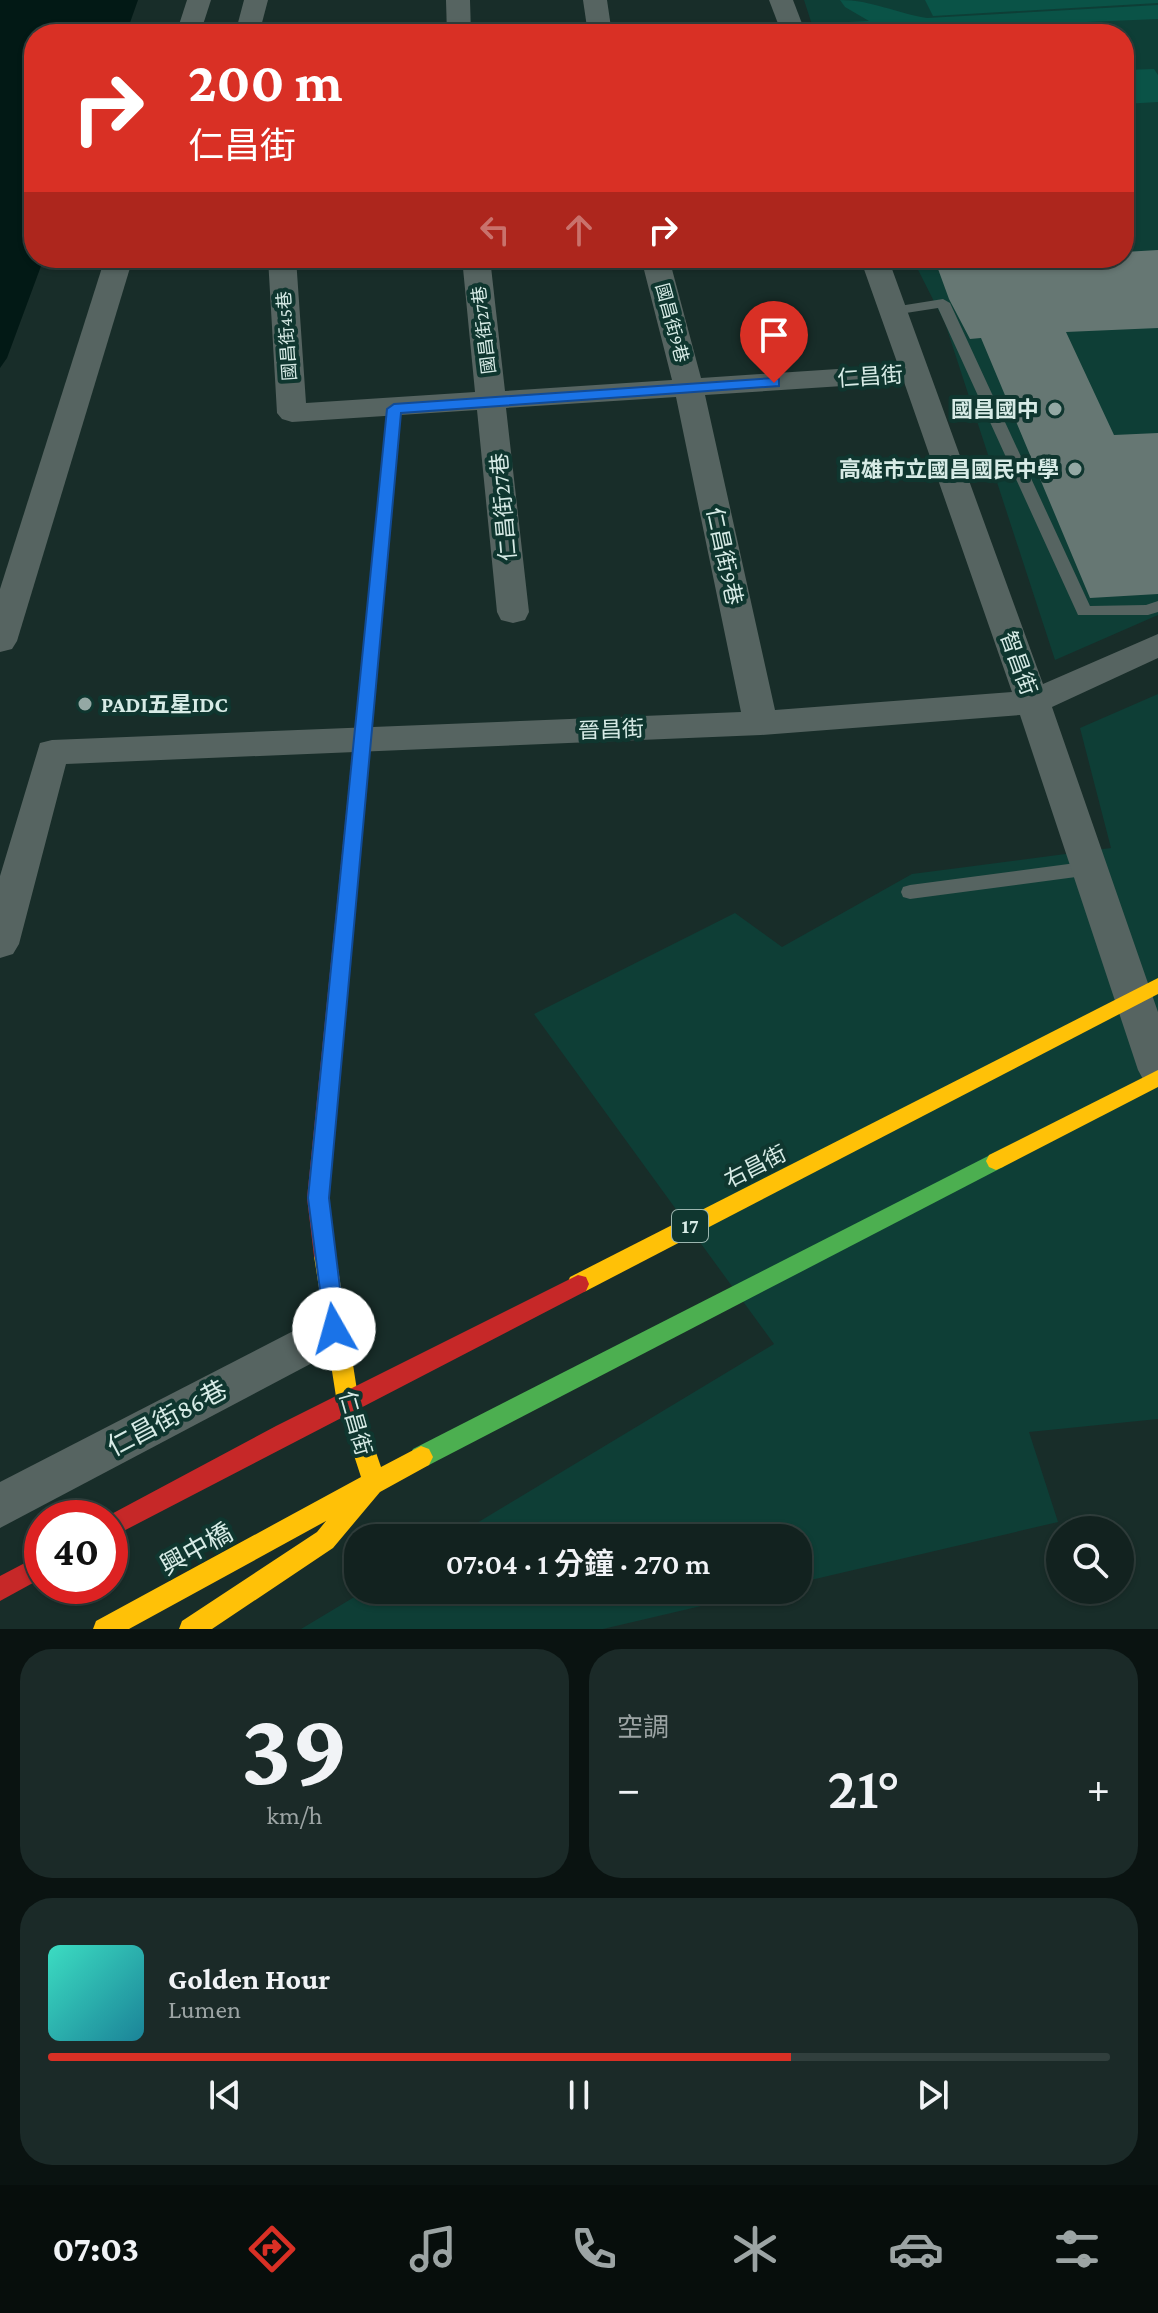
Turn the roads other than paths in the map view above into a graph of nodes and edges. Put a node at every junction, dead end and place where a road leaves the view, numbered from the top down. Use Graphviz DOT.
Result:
graph roads {
  1 [pos="199,0"];
  2 [pos="256,0"];
  3 [pos="458,0"];
  4 [pos="595,0"];
  5 [pos="781,0"];
  6 [pos="191,24"];
  7 [pos="250,24"];
  8 [pos="459,24"];
  9 [pos="599,24"];
  10 [pos="790,24"];
  11 [pos="116,268"];
  12 [pos="283,268"];
  13 [pos="477,268"];
  14 [pos="658,268"];
  15 [pos="878,268"];
  16 [pos="893,311"];
  17 [pos="915,373"];
  18 [pos="689,389"];
  19 [pos="493,402"];
  20 [pos="394,409"];
  21 [pos="292,413"];
  22 [pos="1158,606"];
  23 [pos="513,612"];
  24 [pos="0,641"];
  25 [pos="1158,645"];
  26 [pos="1033,702"];
  27 [pos="761,723"];
  28 [pos="362,739"];
  29 [pos="1091,868"];
  30 [pos="910,892"];
  31 [pos="0,944"];
  32 [pos="1147,991"];
  33 [pos="1158,1070"];
  34 [pos="1158,1078"];
  35 [pos="334,1329"];
  36 [pos="348,1403"];
  37 [pos="374,1481"];
  38 [pos="0,1506"];
  39 [pos="128,1517"];
  40 [pos="24,1575"];
  41 [pos="0,1589"];
  42 [pos="105,1629"];
  43 [pos="191,1629"];
  1 -- 6 [label="street"];
  2 -- 7 [label="street"];
  3 -- 8 [label="street"];
  4 -- 9 [label="street"];
  5 -- 10 [label="street"];
  11 -- 24 [label="street"];
  12 -- 21 [label="street, 國昌街45巷"];
  13 -- 19 [label="street, 國昌街27巷"];
  14 -- 18 [label="street, 國昌街9巷"];
  15 -- 16 [label="street, 智昌街"];
  16 -- 17 [label="street, 智昌街"];
  16 -- 22 [label="lane"];
  17 -- 18 [label="street, 仁昌街"];
  17 -- 26 [label="street, 智昌街"];
  18 -- 19 [label="street, 仁昌街"];
  18 -- 27 [label="street, 仁昌街9巷"];
  19 -- 20 [label="street, 仁昌街"];
  19 -- 23 [label="street, 仁昌街27巷"];
  20 -- 21 [label="street, 仁昌街"];
  20 -- 28 [label="main road, 仁昌街"];
  25 -- 26 [label="street, 晉昌街"];
  26 -- 27 [label="street, 晉昌街"];
  26 -- 29 [label="street, 智昌街"];
  27 -- 28 [label="street, 晉昌街"];
  28 -- 31 [label="street, 晉昌街"];
  28 -- 35 [label="main road, 仁昌街"];
  29 -- 30 [label="lane"];
  29 -- 32 [label="street, 智昌街"];
  32 -- 33 [label="street, 智昌街"];
  32 -- 36 [label="main road, 右昌街 / 17"];
  34 -- 37 [label="main road"];
  35 -- 36 [label="main road, 仁昌街"];
  35 -- 38 [label="street, 仁昌街86巷"];
  36 -- 37 [label="main road, 仁昌街"];
  36 -- 39 [label="main road, 右昌街 / 17"];
  37 -- 42 [label="main road, 興中橋"];
  37 -- 43 [label="main road"];
  40 -- 41 [label="main road"];
}
